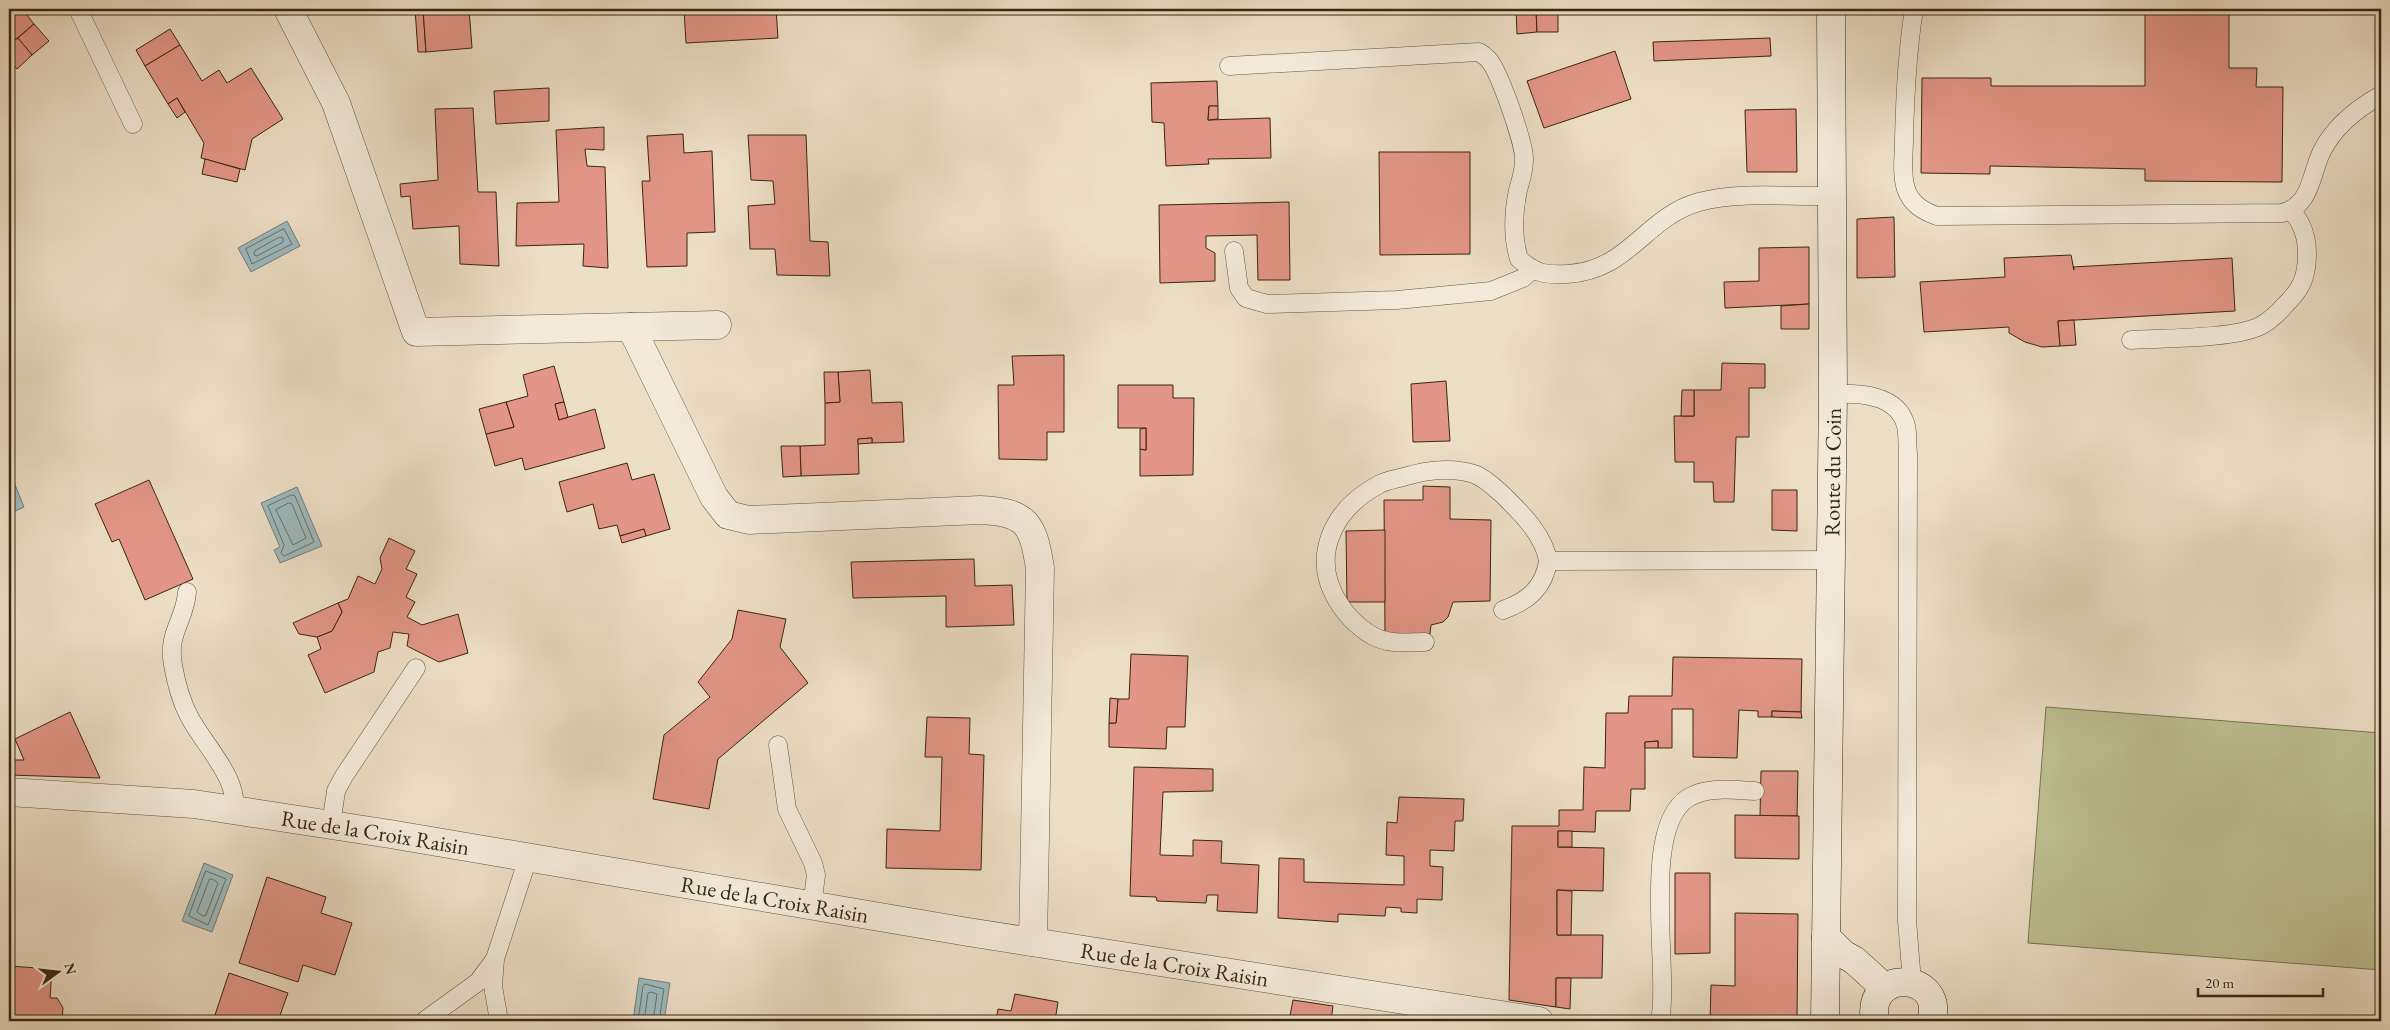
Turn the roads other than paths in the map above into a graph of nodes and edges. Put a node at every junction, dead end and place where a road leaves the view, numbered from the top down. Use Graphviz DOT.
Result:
graph roads {
  1 [pos="78,9"];
  2 [pos="288,9"];
  3 [pos="1831,9"];
  4 [pos="1914,9"];
  5 [pos="1229,66"];
  6 [pos="2381,95"];
  7 [pos="133,124"];
  8 [pos="1832,196"];
  9 [pos="2292,211"];
  10 [pos="1234,251"];
  11 [pos="1532,270"];
  12 [pos="717,325"];
  13 [pos="631,327"];
  14 [pos="2131,340"];
  15 [pos="1833,394"];
  16 [pos="1831,560"];
  17 [pos="1548,561"];
  18 [pos="187,592"];
  19 [pos="1503,610"];
  20 [pos="1424,642"];
  21 [pos="416,668"];
  22 [pos="778,745"];
  23 [pos="1755,791"];
  24 [pos="9,792"];
  25 [pos="234,810"];
  26 [pos="330,825"];
  27 [pos="528,858"];
  28 [pos="812,906"];
  29 [pos="1826,937"];
  30 [pos="1033,942"];
  31 [pos="495,959"];
  32 [pos="1912,982"];
  33 [pos="1885,988"];
  34 [pos="424,1021"];
  35 [pos="499,1021"];
  36 [pos="1539,1021"];
  37 [pos="1660,1021"];
  38 [pos="1826,1021"];
  39 [pos="1875,1021"];
  40 [pos="1932,1021"];
  1 -- 7 [label="lane"];
  2 -- 13 [label="street"];
  3 -- 8 [label="street, Route du Coin"];
  4 -- 9 [label="lane"];
  5 -- 11 [label="lane"];
  6 -- 9 [label="lane"];
  8 -- 11 [label="lane"];
  8 -- 15 [label="street, Route du Coin"];
  9 -- 14 [label="lane"];
  10 -- 11 [label="lane"];
  12 -- 13 [label="street"];
  13 -- 30 [label="street"];
  15 -- 16 [label="street, Route du Coin"];
  15 -- 32 [label="lane"];
  16 -- 17 [label="lane"];
  16 -- 29 [label="street, Route du Coin"];
  17 -- 19 [label="lane"];
  17 -- 20 [label="lane"];
  18 -- 25 [label="lane"];
  21 -- 26 [label="lane"];
  22 -- 28 [label="lane"];
  23 -- 37 [label="lane"];
  24 -- 25 [label="street, Rue de la Croix Raisin"];
  25 -- 26 [label="street, Rue de la Croix Raisin"];
  26 -- 27 [label="street, Rue de la Croix Raisin"];
  27 -- 28 [label="street, Rue de la Croix Raisin"];
  27 -- 31 [label="lane"];
  28 -- 30 [label="street, Rue de la Croix Raisin"];
  29 -- 33 [label="street"];
  29 -- 38 [label="street, Route du Coin"];
  30 -- 36 [label="street, Rue de la Croix Raisin"];
  31 -- 34 [label="lane"];
  31 -- 35 [label="lane"];
  32 -- 33 [label="street"];
  32 -- 40 [label="street"];
  33 -- 39 [label="street"];
}
